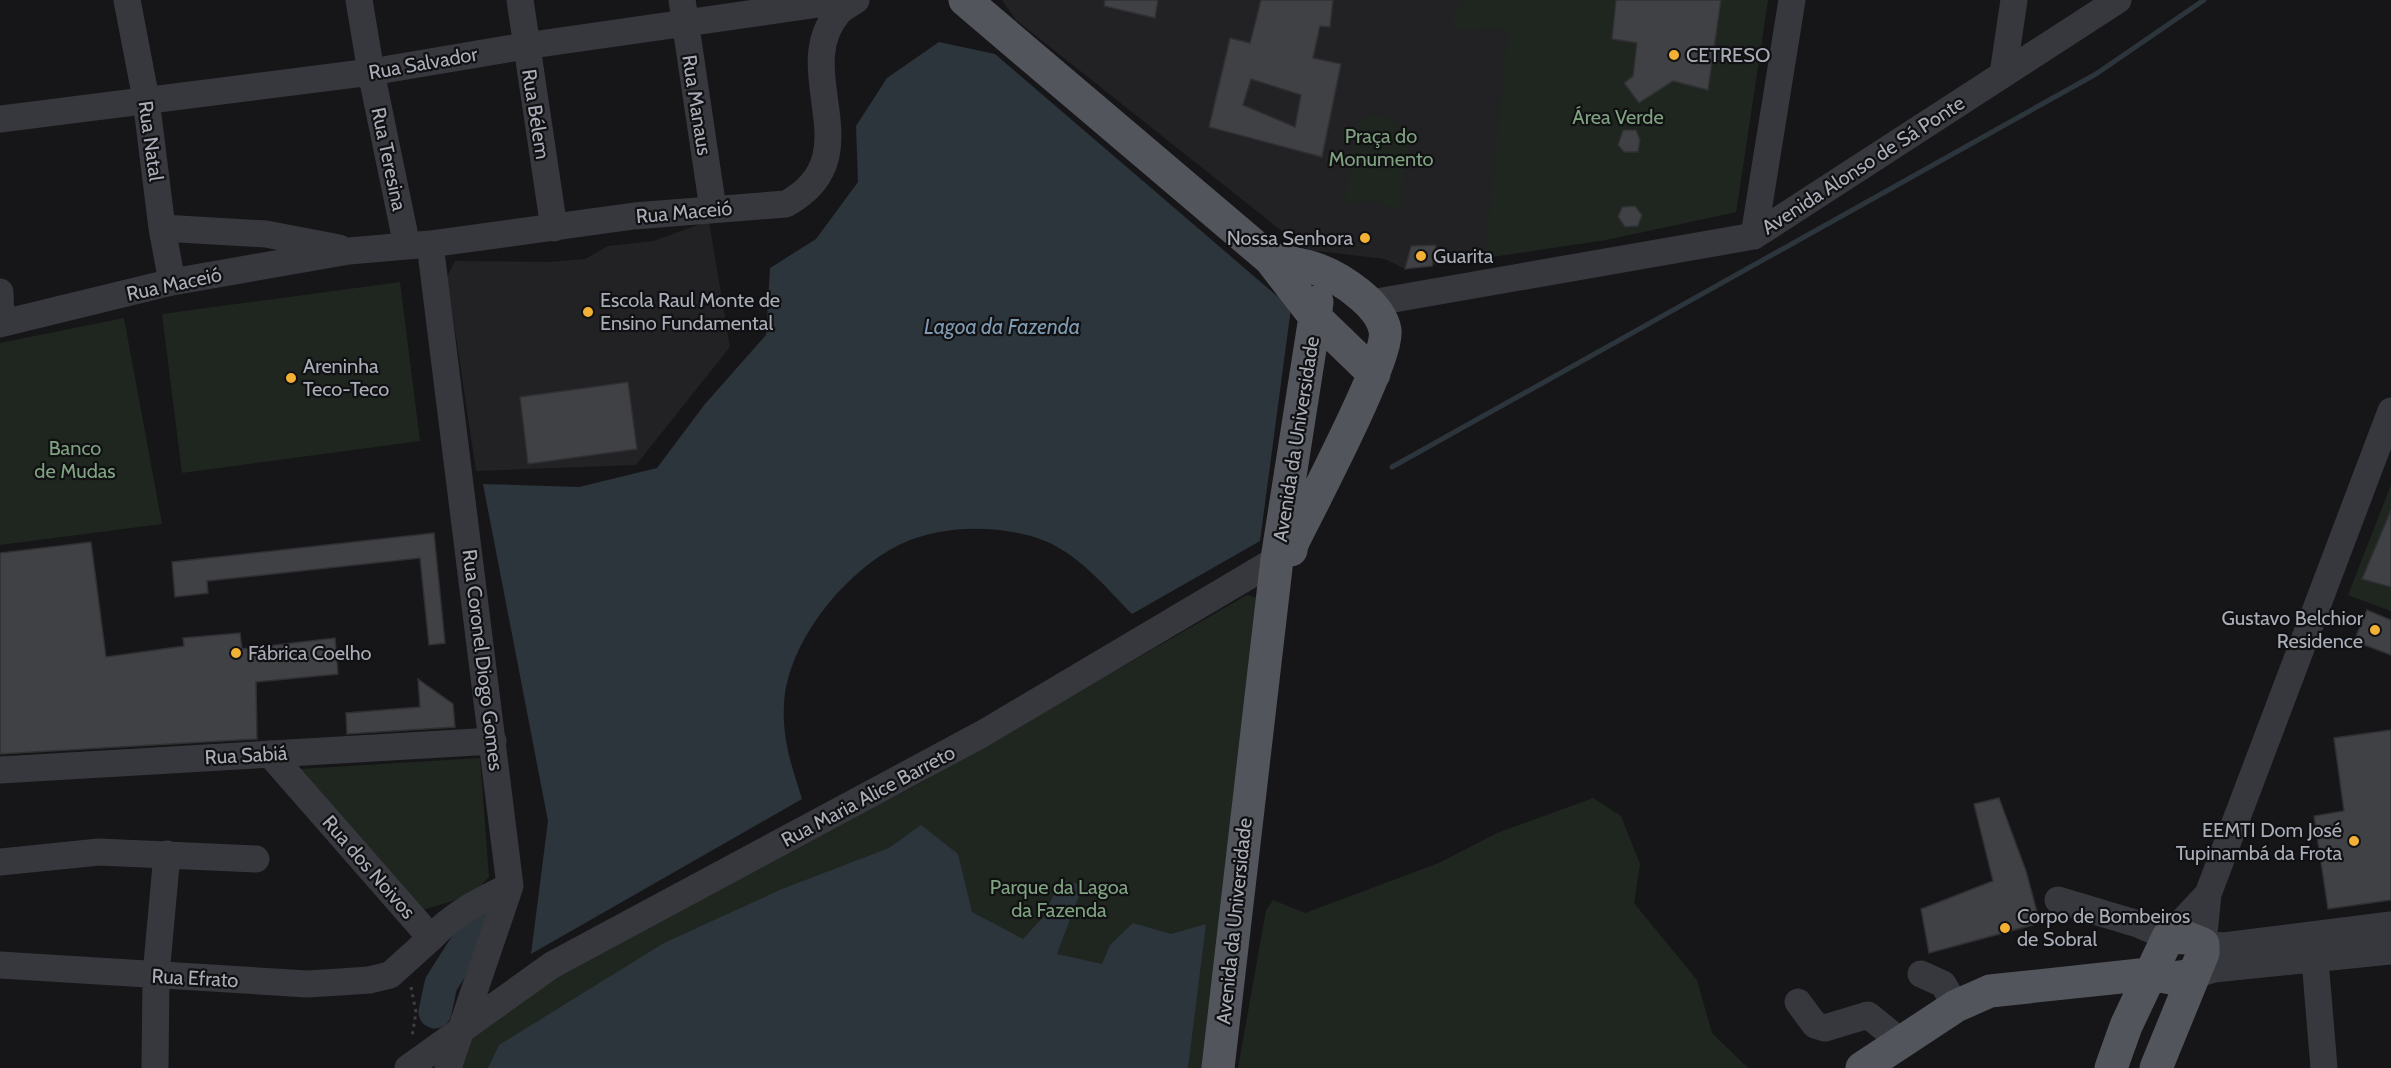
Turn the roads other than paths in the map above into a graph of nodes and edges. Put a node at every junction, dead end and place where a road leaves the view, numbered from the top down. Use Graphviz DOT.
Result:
graph roads {
  1 [pos="127,0"];
  2 [pos="359,0"];
  3 [pos="520,0"];
  4 [pos="846,0"];
  5 [pos="856,0"];
  6 [pos="965,0"];
  7 [pos="1792,0"];
  8 [pos="2014,0"];
  9 [pos="2118,0"];
  10 [pos="683,12"];
  11 [pos="525,46"];
  12 [pos="371,72"];
  13 [pos="2002,74"];
  14 [pos="146,99"];
  15 [pos="0,119"];
  16 [pos="713,210"];
  17 [pos="162,228"];
  18 [pos="554,228"];
  19 [pos="1755,236"];
  20 [pos="419,245"];
  21 [pos="349,251"];
  22 [pos="1270,259"];
  23 [pos="1320,270"];
  24 [pos="172,282"];
  25 [pos="0,292"];
  26 [pos="1371,303"];
  27 [pos="1315,317"];
  28 [pos="1,323"];
  29 [pos="1374,374"];
  30 [pos="2391,411"];
  31 [pos="1277,559"];
  32 [pos="493,741"];
  33 [pos="270,754"];
  34 [pos="0,771"];
  35 [pos="167,854"];
  36 [pos="256,859"];
  37 [pos="0,862"];
  38 [pos="510,886"];
  39 [pos="2208,894"];
  40 [pos="2058,900"];
  41 [pos="2391,926"];
  42 [pos="2168,937"];
  43 [pos="431,938"];
  44 [pos="2203,944"];
  45 [pos="2391,951"];
  46 [pos="2315,960"];
  47 [pos="0,965"];
  48 [pos="1921,974"];
  49 [pos="2150,974"];
  50 [pos="156,975"];
  51 [pos="2194,975"];
  52 [pos="1798,1002"];
  53 [pos="1956,1006"];
  54 [pos="460,1033"];
  55 [pos="1900,1041"];
  56 [pos="410,1057"];
  57 [pos="155,1068"];
  58 [pos="448,1068"];
  59 [pos="1218,1068"];
  60 [pos="1233,1068"];
  61 [pos="1862,1068"];
  62 [pos="2110,1068"];
  63 [pos="2156,1068"];
  64 [pos="2324,1068"];
  1 -- 14 [label="street, Rua Natal"];
  2 -- 12 [label="street, Rua Teresina"];
  3 -- 11 [label="street, Rua Bélem"];
  4 -- 10 [label="street, Rua Salvador"];
  5 -- 16 [label="street, Rua Maceió"];
  6 -- 22 [label="main road"];
  7 -- 19 [label="street"];
  8 -- 13 [label="street"];
  9 -- 13 [label="street, Avenida Alonso de Sá Ponte"];
  10 -- 11 [label="street, Rua Salvador"];
  10 -- 16 [label="street, Rua Manaus"];
  11 -- 12 [label="street, Rua Salvador"];
  11 -- 18 [label="street, Rua Bélem"];
  12 -- 14 [label="street, Rua Salvador"];
  12 -- 20 [label="street, Rua Teresina"];
  13 -- 19 [label="street, Avenida Alonso de Sá Ponte"];
  14 -- 15 [label="street, Rua Salvador"];
  14 -- 17 [label="street, Rua Natal"];
  16 -- 18 [label="street, Rua Maceió"];
  17 -- 21 [label="street, Rua Maceió"];
  17 -- 24 [label="street, Rua Natal"];
  18 -- 20 [label="street, Rua Maceió"];
  19 -- 26 [label="street, Avenida Alonso de Sá Ponte"];
  20 -- 21 [label="street, Rua Maceió"];
  20 -- 32 [label="street, Rua Coronel Diogo Gomes"];
  21 -- 24 [label="street, Rua Maceió"];
  22 -- 23 [label="main road, Avenida da Universidade"];
  22 -- 27 [label="main road, Avenida da Universidade"];
  23 -- 26 [label="main road, Avenida da Universidade"];
  23 -- 27 [label="main road"];
  24 -- 28 [label="street, Rua Maceió"];
  25 -- 28 [label="street"];
  26 -- 29 [label="main road, Avenida da Universidade"];
  27 -- 29 [label="main road"];
  27 -- 31 [label="main road, Avenida da Universidade"];
  29 -- 60 [label="main road, Avenida da Universidade"];
  30 -- 39 [label="street"];
  31 -- 54 [label="street, Rua Maria Alice Barreto"];
  31 -- 59 [label="main road, Avenida da Universidade"];
  32 -- 33 [label="street, Rua Sabiá"];
  32 -- 38 [label="street, Rua Coronel Diogo Gomes"];
  33 -- 34 [label="street, Rua Sabiá"];
  33 -- 43 [label="street, Rua dos Noivos"];
  35 -- 36 [label="street"];
  35 -- 37 [label="street"];
  35 -- 50 [label="street"];
  38 -- 43 [label="street"];
  38 -- 54 [label="street, Rua Coronel Diogo Gomes"];
  39 -- 42 [label="street"];
  39 -- 44 [label="street"];
  40 -- 42 [label="street"];
  41 -- 44 [label="street"];
  42 -- 44 [label="main road"];
  42 -- 49 [label="main road"];
  43 -- 50 [label="street, Rua Efrato"];
  44 -- 51 [label="main road"];
  45 -- 46 [label="street"];
  46 -- 51 [label="street"];
  46 -- 64 [label="street"];
  47 -- 50 [label="street, Rua Efrato"];
  48 -- 53 [label="street"];
  49 -- 51 [label="main road"];
  49 -- 53 [label="main road"];
  49 -- 62 [label="main road"];
  50 -- 57 [label="street"];
  51 -- 63 [label="main road"];
  52 -- 55 [label="street"];
  53 -- 55 [label="main road"];
  54 -- 56 [label="street, Rua Maria Alice Barreto"];
  54 -- 58 [label="street, Rua Coronel Diogo Gomes"];
  55 -- 61 [label="main road"];
}
